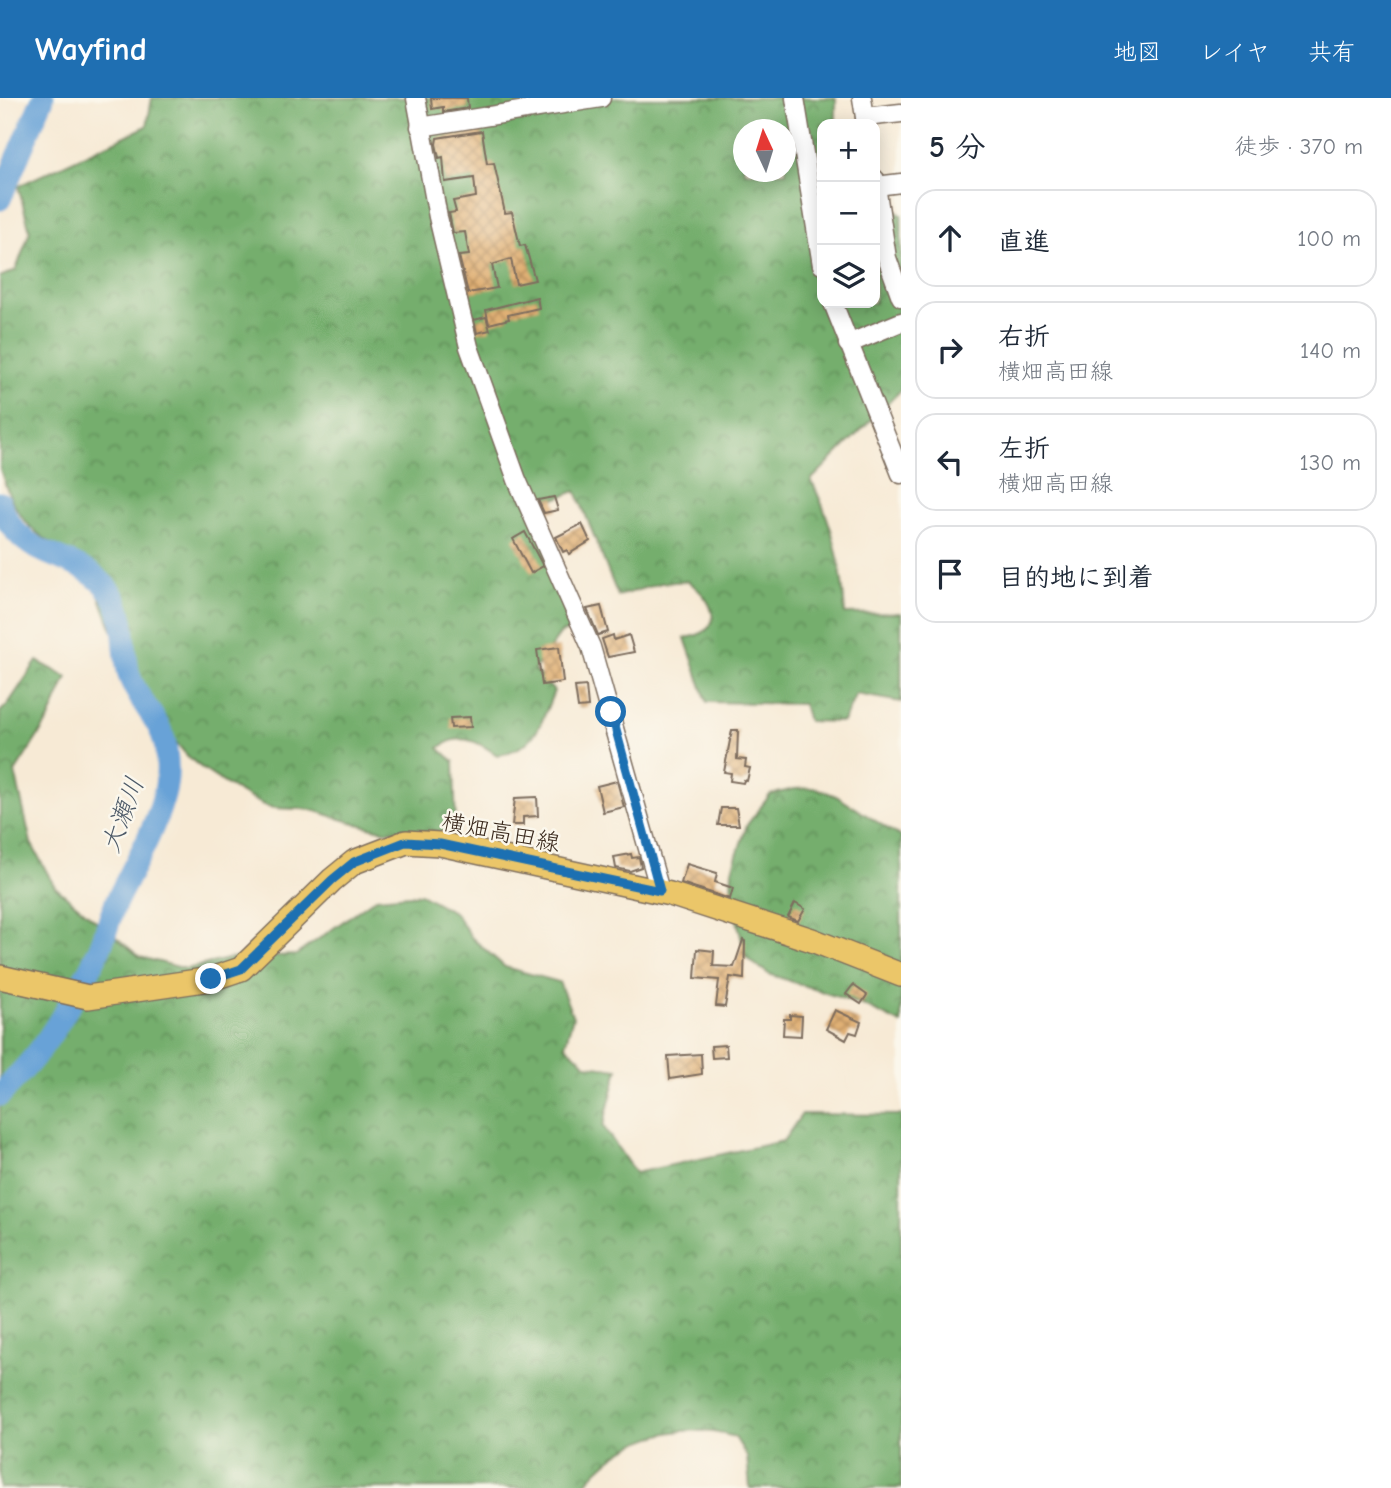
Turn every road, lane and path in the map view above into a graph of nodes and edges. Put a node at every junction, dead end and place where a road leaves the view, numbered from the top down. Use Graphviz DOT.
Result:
graph roads {
  1 [pos="416,98"];
  2 [pos="601,98"];
  3 [pos="795,98"];
  4 [pos="862,98"];
  5 [pos="566,101"];
  6 [pos="493,106"];
  7 [pos="901,113"];
  8 [pos="866,119"];
  9 [pos="875,119"];
  10 [pos="420,127"];
  11 [pos="880,183"];
  12 [pos="901,183"];
  13 [pos="880,202"];
  14 [pos="819,245"];
  15 [pos="894,256"];
  16 [pos="901,297"];
  17 [pos="836,308"];
  18 [pos="901,322"];
  19 [pos="848,344"];
  20 [pos="897,454"];
  21 [pos="901,474"];
  22 [pos="660,891"];
  23 [pos="901,975"];
  24 [pos="0,977"];
  1 -- 10 [label="street"];
  2 -- 5 [label="street"];
  3 -- 14 [label="street"];
  4 -- 8 [label="street"];
  5 -- 6 [label="street"];
  6 -- 10 [label="street"];
  7 -- 9 [label="street"];
  10 -- 22 [label="street"];
  11 -- 12 [label="street"];
  13 -- 15 [label="street"];
  15 -- 16 [label="street"];
  17 -- 19 [label="street"];
  18 -- 19 [label="street"];
  19 -- 20 [label="street"];
  20 -- 21 [label="street"];
  22 -- 23 [label="main road, 横畑高田線"];
  22 -- 24 [label="main road, 横畑高田線"];
}
